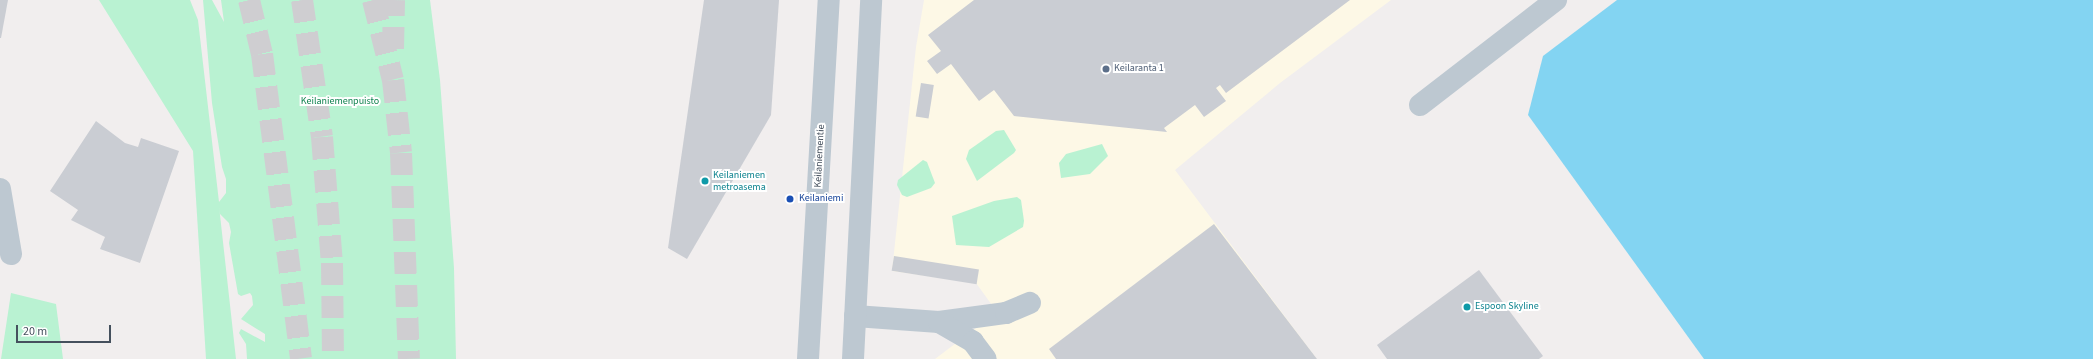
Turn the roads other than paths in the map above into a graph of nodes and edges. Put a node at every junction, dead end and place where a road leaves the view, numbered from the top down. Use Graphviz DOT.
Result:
graph roads {
  1 [pos="830,0"];
  2 [pos="871,0"];
  3 [pos="1556,0"];
  4 [pos="1420,105"];
  5 [pos="0,189"];
  6 [pos="11,254"];
  7 [pos="1030,302"];
  8 [pos="855,316"];
  9 [pos="939,322"];
  10 [pos="808,359"];
  11 [pos="853,359"];
  12 [pos="986,359"];
  1 -- 10 [label="street, Keilaniementie"];
  2 -- 8 [label="street"];
  3 -- 4 [label="street"];
  5 -- 6 [label="street"];
  7 -- 9 [label="street"];
  8 -- 9 [label="street"];
  8 -- 11 [label="street"];
  9 -- 12 [label="street"];
}
